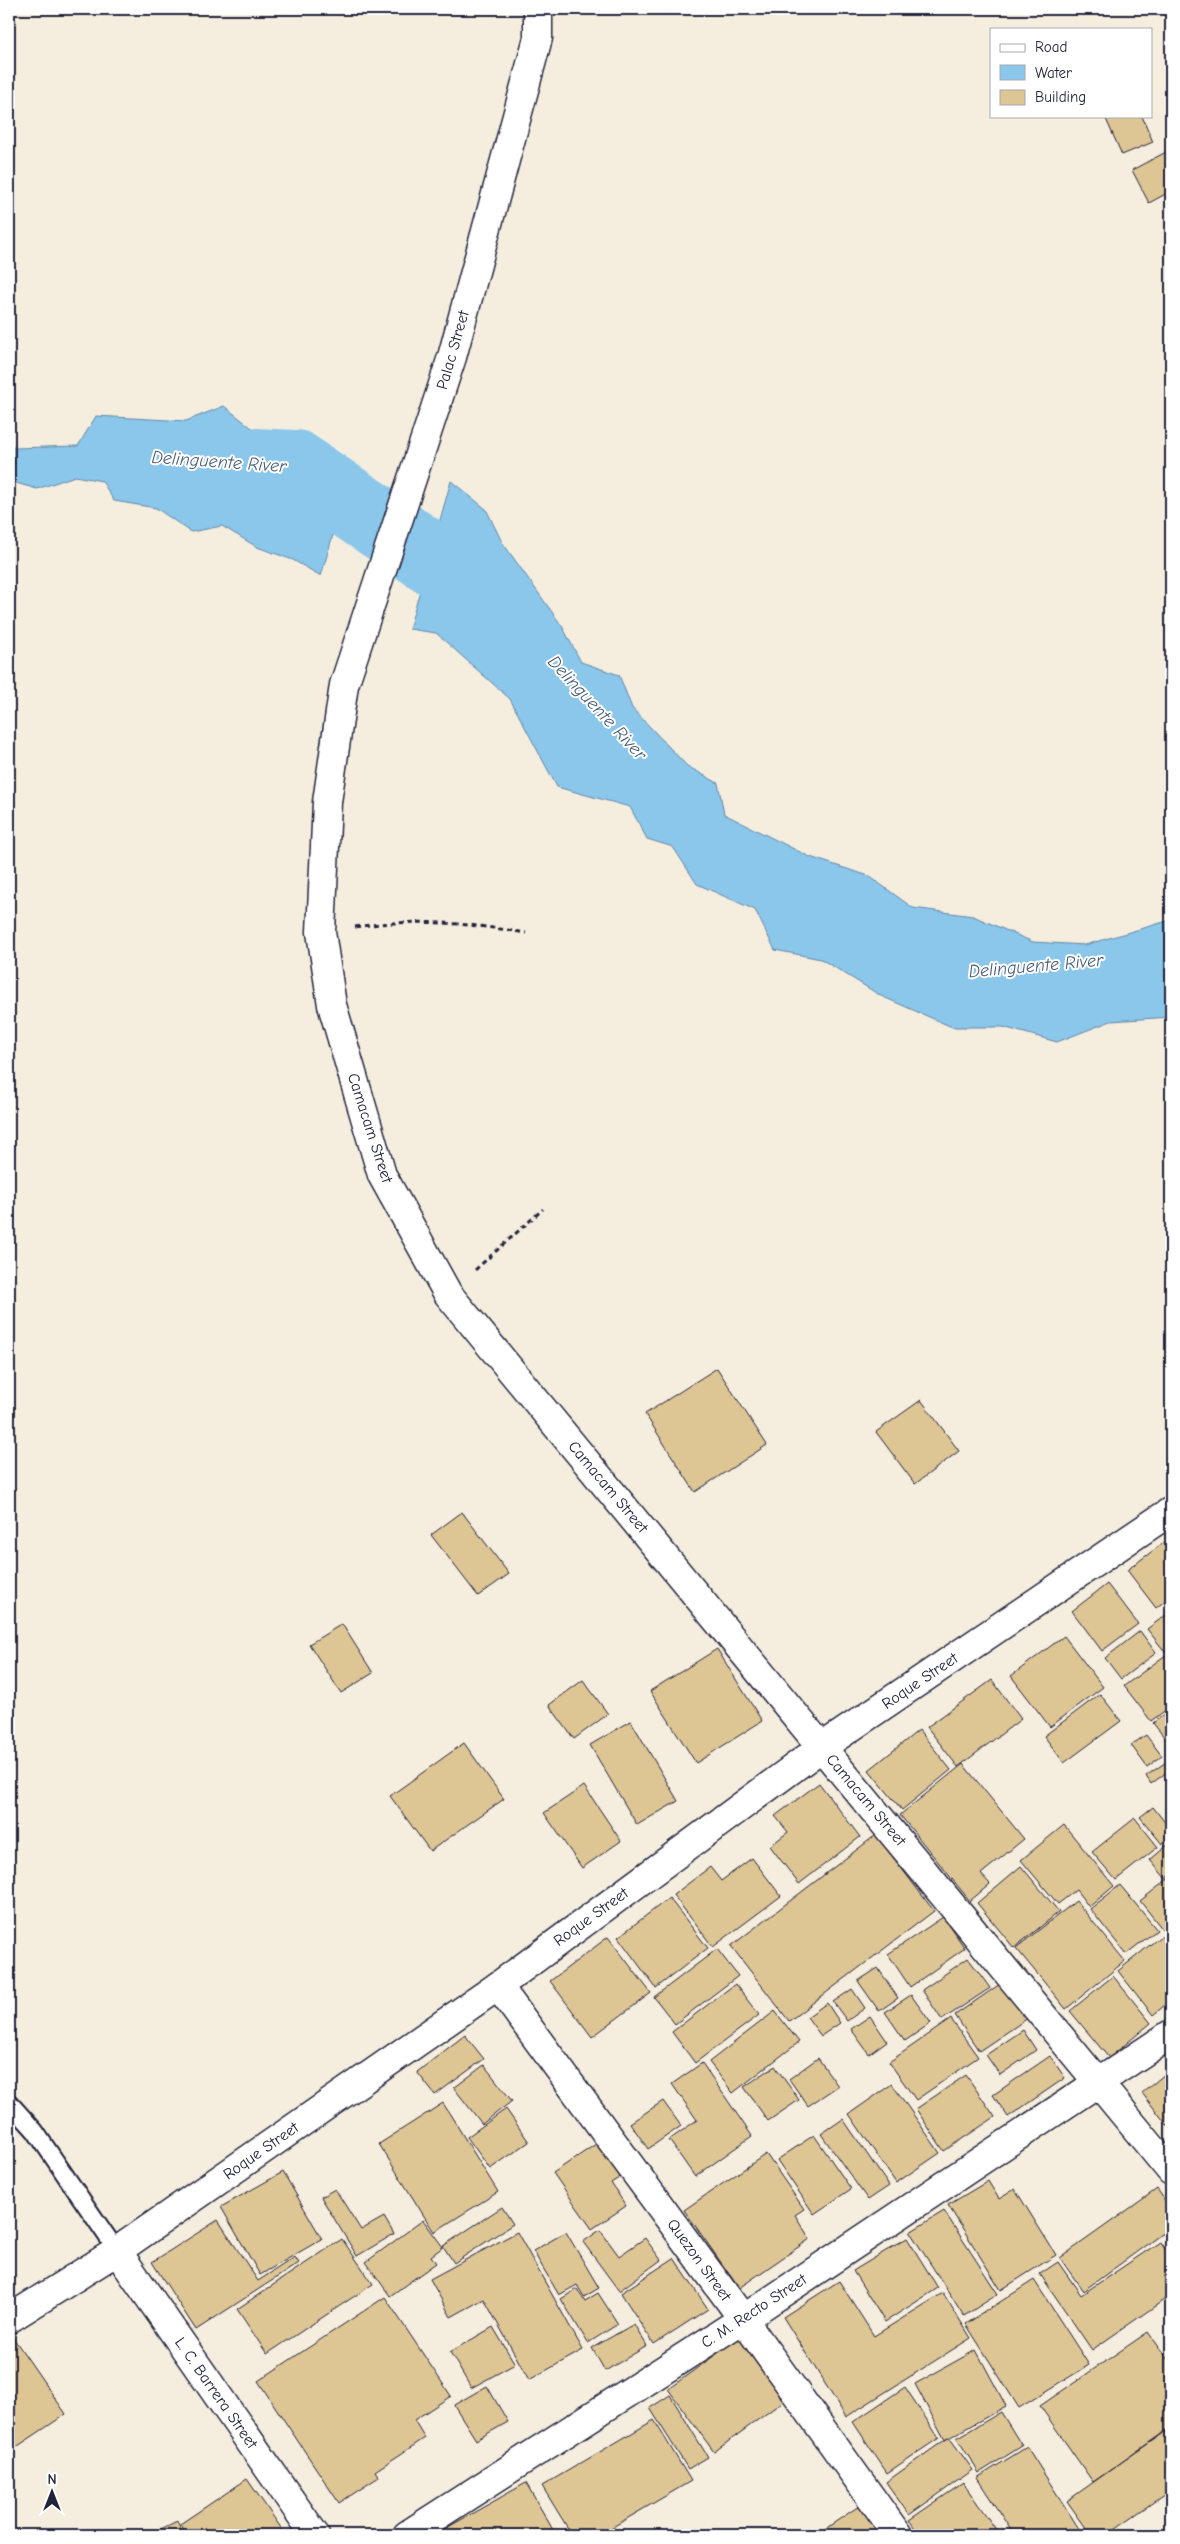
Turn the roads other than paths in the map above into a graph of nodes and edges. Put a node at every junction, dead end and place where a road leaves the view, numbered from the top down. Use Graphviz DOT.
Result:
graph roads {
  1 [pos="538,9"];
  2 [pos="344,685"];
  3 [pos="1171,1511"];
  4 [pos="822,1747"];
  5 [pos="498,1986"];
  6 [pos="1171,2034"];
  7 [pos="1099,2082"];
  8 [pos="9,2102"];
  9 [pos="1171,2171"];
  10 [pos="117,2251"];
  11 [pos="9,2319"];
  12 [pos="743,2319"];
  13 [pos="315,2535"];
  14 [pos="406,2535"];
  15 [pos="898,2535"];
  1 -- 2 [label="street, Palac Street"];
  2 -- 4 [label="street, Camacam Street"];
  3 -- 4 [label="street, Roque Street"];
  4 -- 5 [label="street, Roque Street"];
  4 -- 7 [label="street, Camacam Street"];
  5 -- 10 [label="street, Roque Street"];
  5 -- 12 [label="street, Quezon Street"];
  6 -- 7 [label="street, C. M. Recto Street"];
  7 -- 9 [label="street, Camacam Street"];
  7 -- 12 [label="street, C. M. Recto Street"];
  8 -- 10 [label="lane"];
  10 -- 11 [label="street, Roque Street"];
  10 -- 13 [label="street, L. C. Barrera Street"];
  12 -- 14 [label="street, C. M. Recto Street"];
  12 -- 15 [label="street, Quezon Street"];
}
